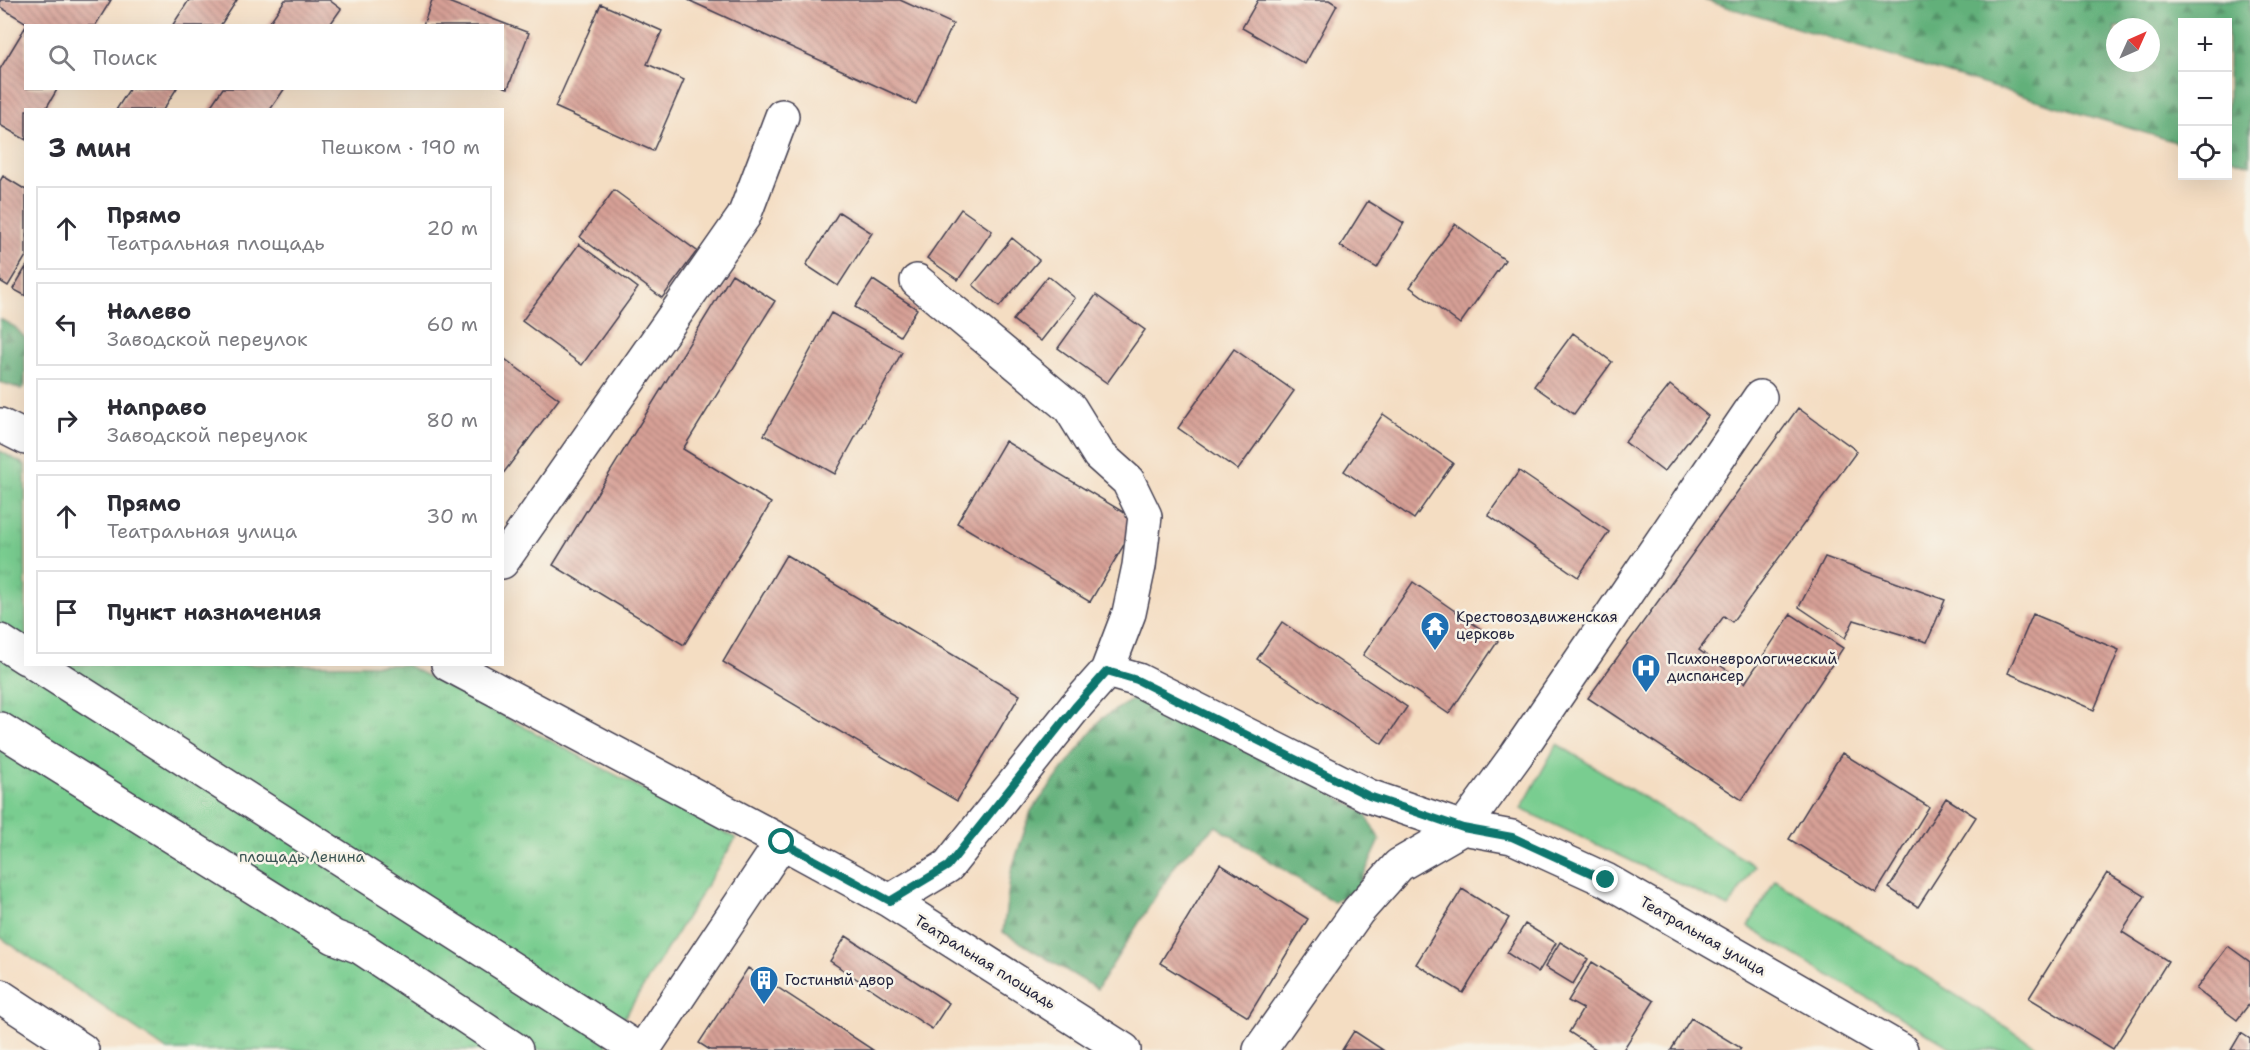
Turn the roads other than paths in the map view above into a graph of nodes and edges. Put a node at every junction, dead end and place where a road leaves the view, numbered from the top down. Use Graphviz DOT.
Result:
graph roads {
  1 [pos="782,116"];
  2 [pos="917,281"];
  3 [pos="1760,397"];
  4 [pos="0,425"];
  5 [pos="24,437"];
  6 [pos="504,559"];
  7 [pos="0,641"];
  8 [pos="24,657"];
  9 [pos="39,666"];
  10 [pos="452,666"];
  11 [pos="1107,671"];
  12 [pos="0,729"];
  13 [pos="1463,828"];
  14 [pos="782,842"];
  15 [pos="890,901"];
  16 [pos="0,996"];
  17 [pos="82,1050"];
  18 [pos="516,1050"];
  19 [pos="641,1050"];
  20 [pos="1124,1050"];
  21 [pos="1260,1050"];
  22 [pos="1901,1050"];
  1 -- 6 [label="street"];
  2 -- 11 [label="street"];
  3 -- 13 [label="street"];
  4 -- 5 [label="street"];
  7 -- 8 [label="street"];
  9 -- 19 [label="street"];
  10 -- 14 [label="street"];
  11 -- 13 [label="street, Театральная улица"];
  11 -- 15 [label="street"];
  12 -- 18 [label="street"];
  13 -- 21 [label="street"];
  13 -- 22 [label="street, Театральная улица"];
  14 -- 15 [label="street, Театральная площадь"];
  14 -- 19 [label="street"];
  15 -- 20 [label="street, Театральная площадь"];
  16 -- 17 [label="street"];
}
